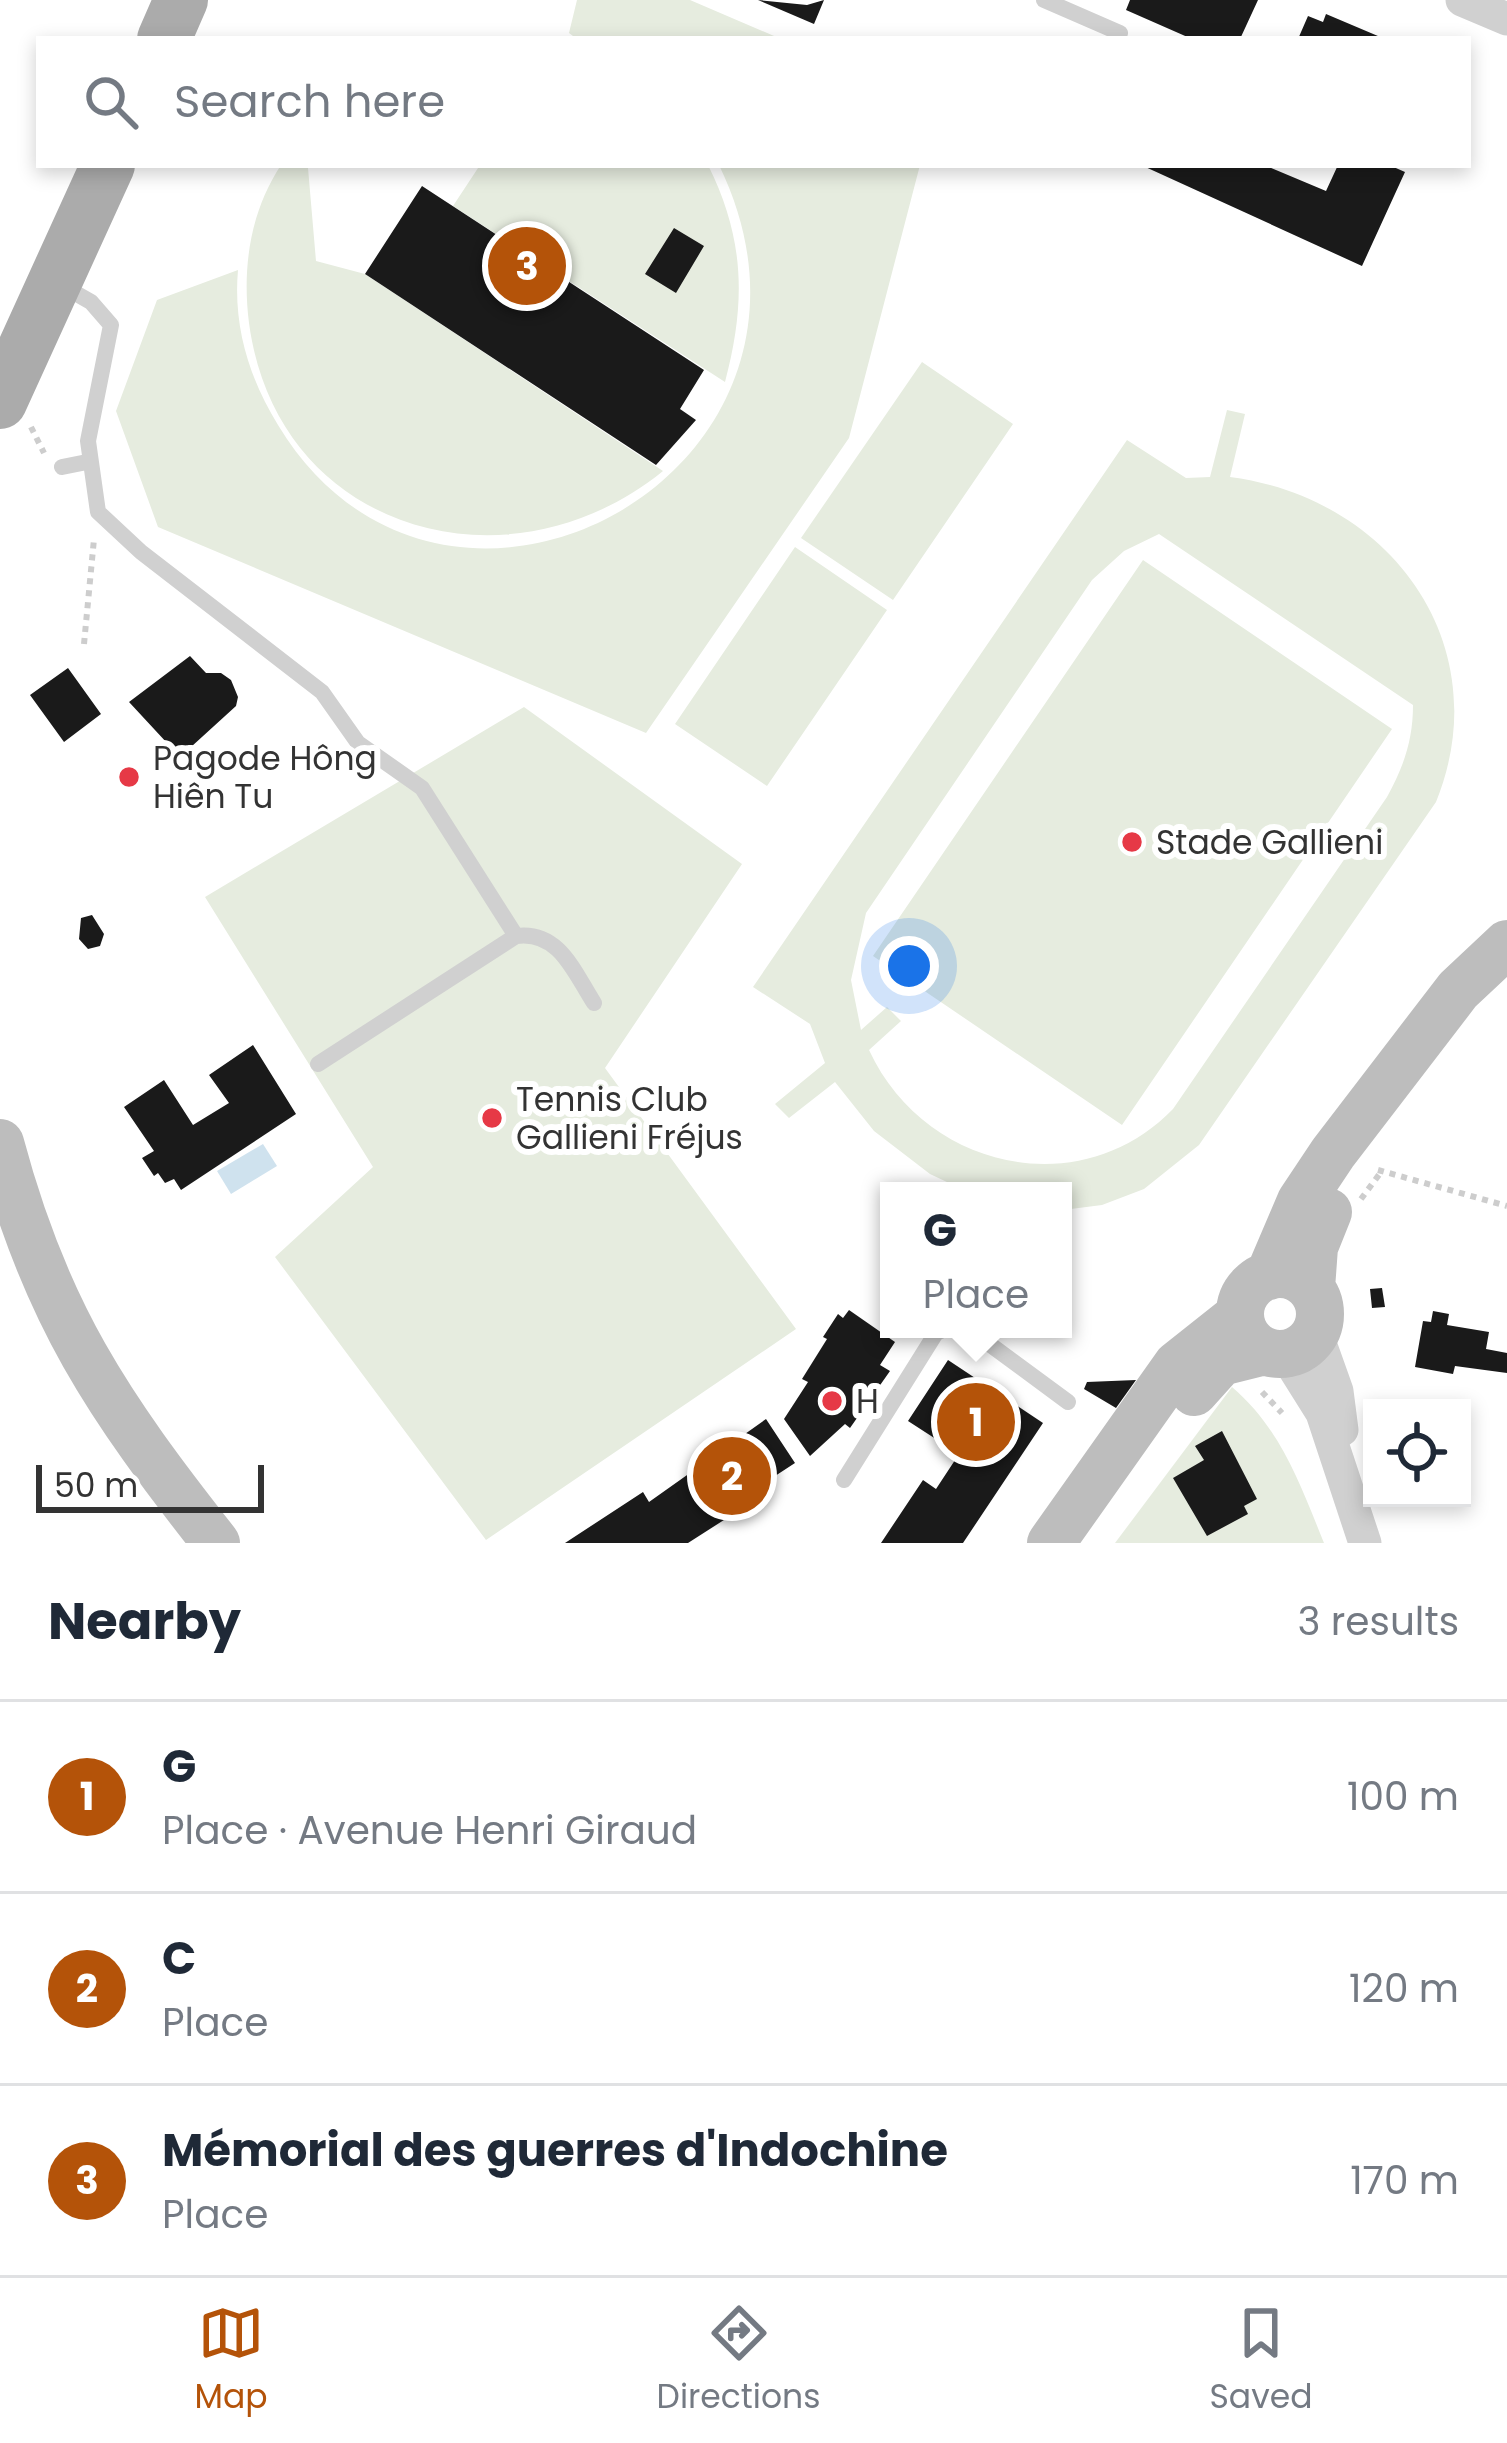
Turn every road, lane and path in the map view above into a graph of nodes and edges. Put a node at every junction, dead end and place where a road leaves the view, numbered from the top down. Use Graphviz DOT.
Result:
graph roads {
  1 [pos="181,0"];
  2 [pos="1044,0"];
  3 [pos="1462,0"];
  4 [pos="1507,20"];
  5 [pos="1120,33"];
  6 [pos="165,36"];
  7 [pos="107,168"];
  8 [pos="56,281"];
  9 [pos="0,402"];
  10 [pos="87,462"];
  11 [pos="62,467"];
  12 [pos="98,512"];
  13 [pos="84,644"];
  14 [pos="516,936"];
  15 [pos="1507,944"];
  16 [pos="1507,984"];
  17 [pos="594,1003"];
  18 [pos="318,1064"];
  19 [pos="0,1143"];
  20 [pos="1365,1162"];
  21 [pos="1507,1206"];
  22 [pos="1281,1319"];
  23 [pos="933,1338"];
  24 [pos="981,1338"];
  25 [pos="1068,1402"];
  26 [pos="1177,1417"];
  27 [pos="1131,1430"];
  28 [pos="844,1480"];
  29 [pos="216,1543"];
  30 [pos="1051,1543"];
  31 [pos="1088,1543"];
  32 [pos="1365,1543"];
  1 -- 6 [label="main road"];
  2 -- 5 [label="lane"];
  3 -- 4 [label="street"];
  7 -- 8 [label="main road"];
  8 -- 9 [label="main road"];
  8 -- 10 [label="lane"];
  10 -- 11 [label="lane"];
  10 -- 12 [label="lane"];
  12 -- 13 [label="path"];
  12 -- 14 [label="lane"];
  14 -- 17 [label="lane"];
  14 -- 18 [label="lane"];
  15 -- 22 [label="street"];
  16 -- 20 [label="street"];
  19 -- 29 [label="street"];
  20 -- 21 [label="path"];
  20 -- 22 [label="street"];
  22 -- 26 [label="street"];
  22 -- 27 [label="street"];
  22 -- 32 [label="street"];
  23 -- 28 [label="lane"];
  24 -- 25 [label="lane"];
  26 -- 27 [label="street"];
  26 -- 31 [label="street"];
  27 -- 30 [label="street"];
}
